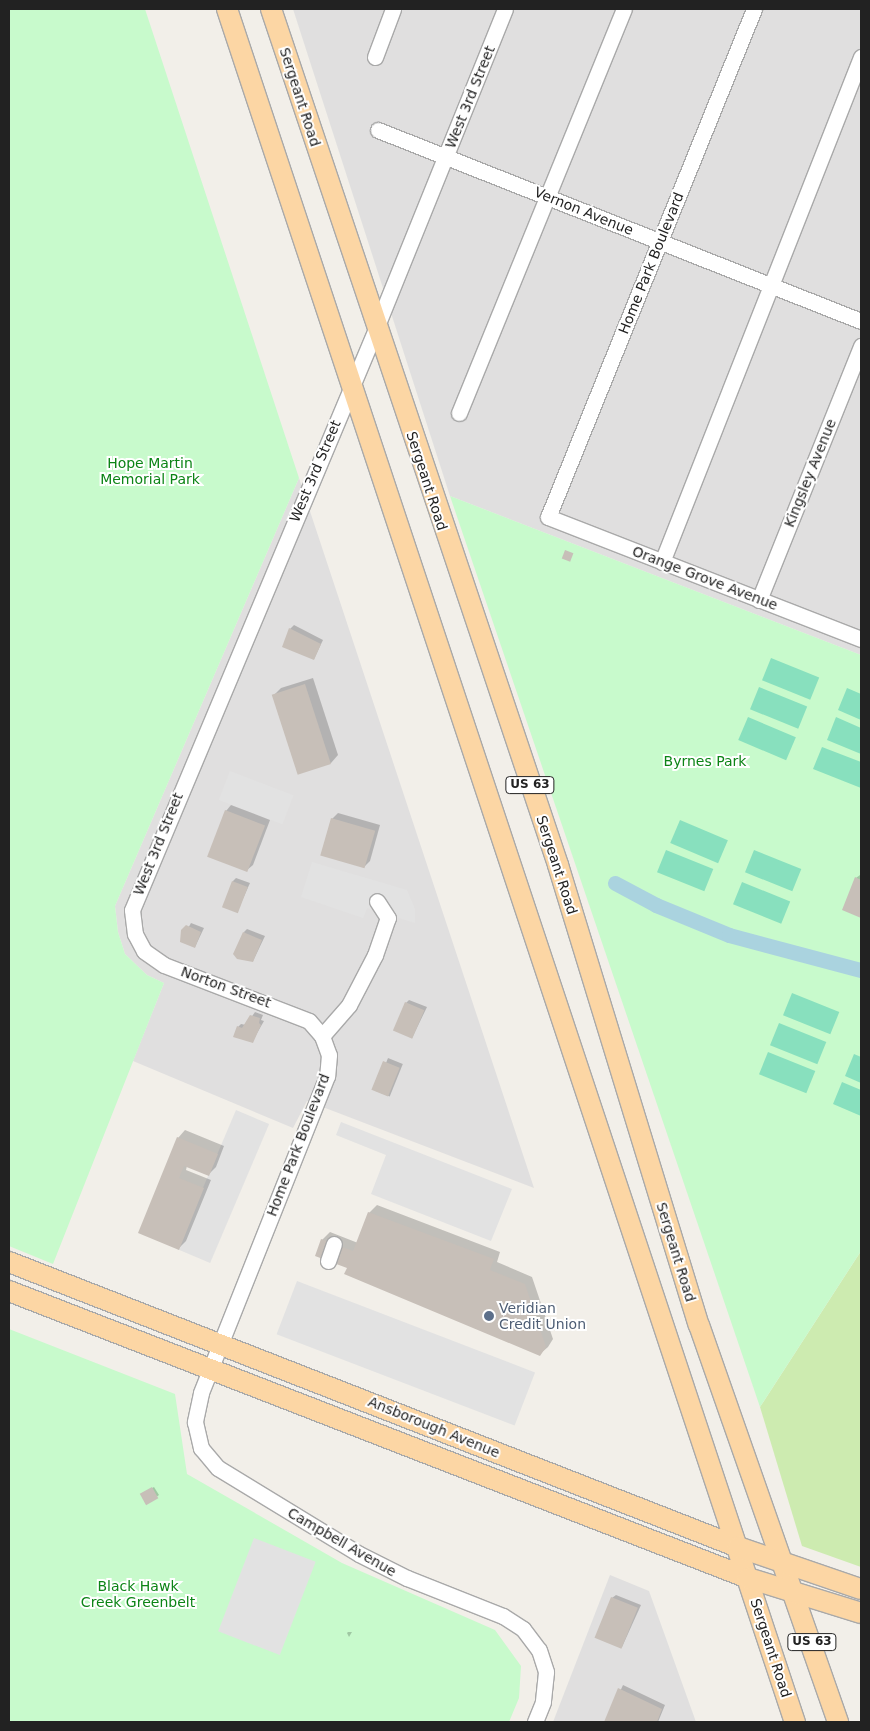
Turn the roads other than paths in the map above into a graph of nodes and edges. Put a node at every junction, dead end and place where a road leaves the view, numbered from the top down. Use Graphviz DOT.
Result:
graph roads {
  1 [pos="227,9"];
  2 [pos="271,9"];
  3 [pos="393,9"];
  4 [pos="505,9"];
  5 [pos="624,9"];
  6 [pos="754,9"];
  7 [pos="375,57"];
  8 [pos="861,57"];
  9 [pos="378,130"];
  10 [pos="446,156"];
  11 [pos="548,196"];
  12 [pos="660,241"];
  13 [pos="771,285"];
  14 [pos="861,321"];
  15 [pos="376,329"];
  16 [pos="861,346"];
  17 [pos="351,385"];
  18 [pos="459,413"];
  19 [pos="548,517"];
  20 [pos="662,562"];
  21 [pos="759,600"];
  22 [pos="861,638"];
  23 [pos="377,900"];
  24 [pos="135,934"];
  25 [pos="322,1036"];
  26 [pos="334,1244"];
  27 [pos="328,1261"];
  28 [pos="9,1262"];
  29 [pos="9,1291"];
  30 [pos="220,1343"];
  31 [pos="210,1368"];
  32 [pos="738,1547"];
  33 [pos="785,1563"];
  34 [pos="748,1578"];
  35 [pos="861,1589"];
  36 [pos="796,1594"];
  37 [pos="861,1613"];
  38 [pos="535,1722"];
  39 [pos="795,1722"];
  40 [pos="838,1722"];
  1 -- 17 [label="main road, Sergeant Road / US 63"];
  2 -- 15 [label="main road, Sergeant Road / US 63"];
  3 -- 7 [label="street"];
  4 -- 10 [label="street, West 3rd Street"];
  5 -- 11 [label="street"];
  6 -- 12 [label="street, Home Park Boulevard"];
  8 -- 13 [label="street"];
  9 -- 10 [label="street, Vernon Avenue"];
  10 -- 11 [label="street, Vernon Avenue"];
  10 -- 15 [label="street, West 3rd Street"];
  11 -- 12 [label="street, Vernon Avenue"];
  11 -- 18 [label="street"];
  12 -- 13 [label="street, Vernon Avenue"];
  12 -- 19 [label="street, Home Park Boulevard"];
  13 -- 14 [label="street, Vernon Avenue"];
  13 -- 20 [label="street"];
  15 -- 17 [label="street, West 3rd Street"];
  15 -- 33 [label="main road, Sergeant Road / US 63"];
  16 -- 21 [label="street, Kingsley Avenue"];
  17 -- 24 [label="street, West 3rd Street"];
  17 -- 32 [label="main road, Sergeant Road / US 63"];
  19 -- 20 [label="street, Orange Grove Avenue"];
  20 -- 21 [label="street, Orange Grove Avenue"];
  21 -- 22 [label="street, Orange Grove Avenue"];
  23 -- 25 [label="street"];
  24 -- 25 [label="street, Norton Street"];
  25 -- 30 [label="street, Home Park Boulevard"];
  26 -- 27 [label="street"];
  28 -- 30 [label="main road, Ansborough Avenue"];
  29 -- 31 [label="main road, Ansborough Avenue"];
  30 -- 31 [label="street, Campbell Avenue"];
  30 -- 32 [label="main road, Ansborough Avenue"];
  31 -- 34 [label="main road, Ansborough Avenue"];
  31 -- 38 [label="street, Campbell Avenue"];
  32 -- 33 [label="main road, Ansborough Avenue"];
  32 -- 34 [label="main road, Sergeant Road / US 63"];
  33 -- 35 [label="main road, Ansborough Avenue"];
  33 -- 36 [label="main road, Sergeant Road / US 63"];
  34 -- 36 [label="main road, Ansborough Avenue"];
  34 -- 39 [label="main road, Sergeant Road / US 63"];
  36 -- 37 [label="main road, Ansborough Avenue"];
  36 -- 40 [label="main road, Sergeant Road / US 63"];
}
